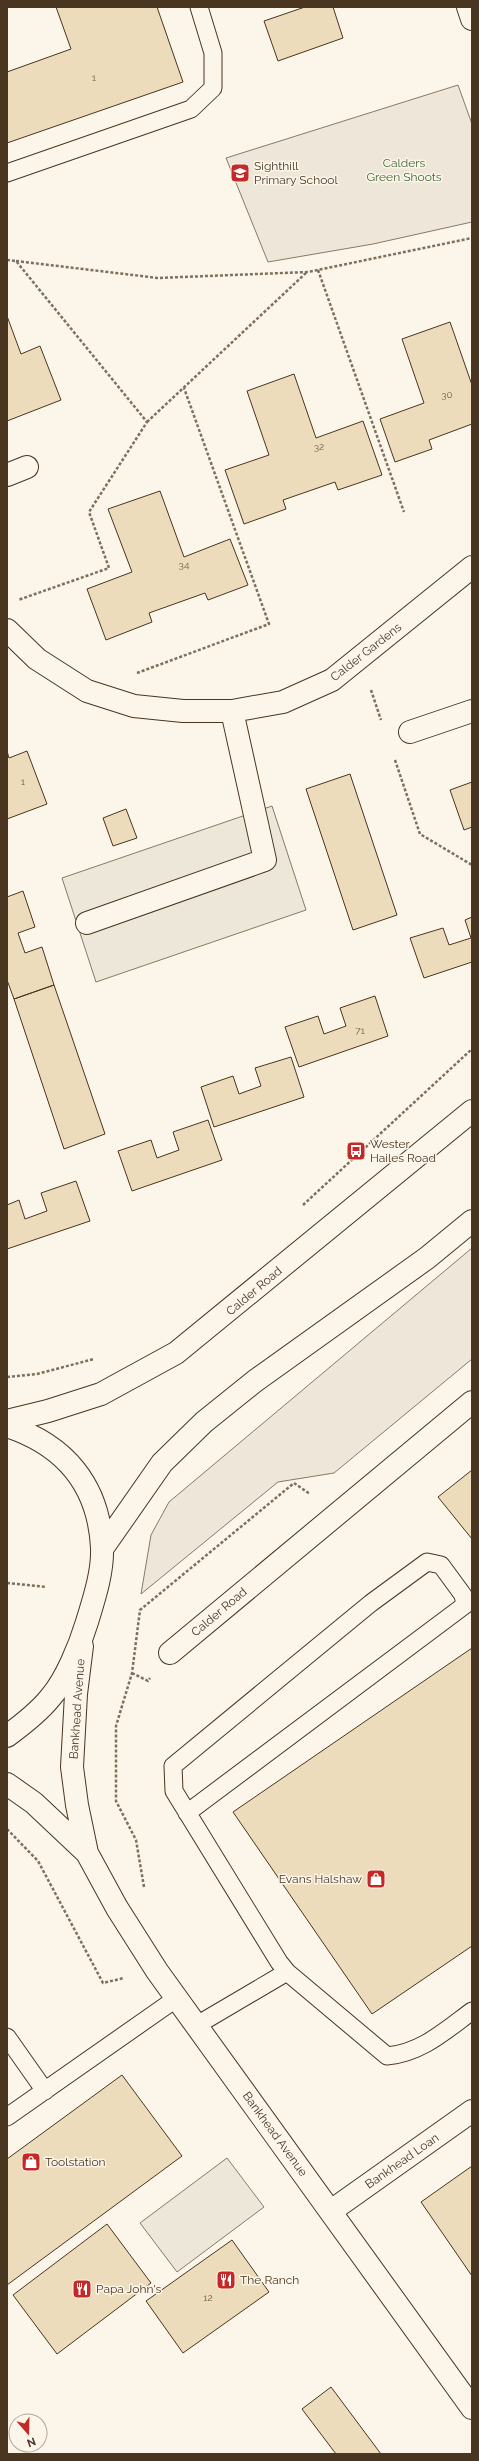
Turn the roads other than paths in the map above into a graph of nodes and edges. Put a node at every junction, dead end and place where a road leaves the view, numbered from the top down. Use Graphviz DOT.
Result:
graph roads {
  1 [pos="199,7"];
  2 [pos="468,7"];
  3 [pos="472,19"];
  4 [pos="7,173"];
  5 [pos="27,467"];
  6 [pos="7,475"];
  7 [pos="472,568"];
  8 [pos="7,630"];
  9 [pos="232,711"];
  10 [pos="472,711"];
  11 [pos="410,732"];
  12 [pos="87,923"];
  13 [pos="472,1111"];
  14 [pos="472,1221"];
  15 [pos="472,1402"];
  16 [pos="7,1421"];
  17 [pos="7,1426"];
  18 [pos="102,1549"];
  19 [pos="83,1636"];
  20 [pos="170,1653"];
  21 [pos="7,1736"];
  22 [pos="7,1784"];
  23 [pos="187,1813"];
  24 [pos="87,1853"];
  25 [pos="287,1972"];
  26 [pos="177,1998"];
  27 [pos="472,2011"];
  28 [pos="197,2025"];
  29 [pos="7,2037"];
  30 [pos="44,2090"];
  31 [pos="472,2111"];
  32 [pos="7,2117"];
  33 [pos="331,2211"];
  34 [pos="472,2408"];
  1 -- 4 [label="lane"];
  2 -- 3 [label="street"];
  5 -- 6 [label="street"];
  7 -- 9 [label="street, Calder Gardens"];
  8 -- 9 [label="street, Calder Gardens"];
  9 -- 12 [label="street"];
  10 -- 11 [label="street"];
  13 -- 16 [label="street, Calder Road"];
  14 -- 18 [label="street"];
  15 -- 20 [label="street, Calder Road"];
  17 -- 18 [label="street"];
  18 -- 19 [label="street"];
  19 -- 21 [label="street"];
  19 -- 24 [label="street, Bankhead Avenue"];
  22 -- 24 [label="street, Bankhead Avenue"];
  23 -- 23 [label="lane"];
  23 -- 25 [label="lane"];
  24 -- 26 [label="street, Bankhead Avenue"];
  25 -- 27 [label="lane"];
  25 -- 28 [label="lane"];
  26 -- 28 [label="street, Bankhead Avenue"];
  26 -- 30 [label="lane"];
  28 -- 33 [label="street, Bankhead Avenue"];
  29 -- 30 [label="lane"];
  30 -- 32 [label="lane"];
  31 -- 33 [label="street, Bankhead Loan"];
  33 -- 34 [label="street, Bankhead Avenue"];
}
